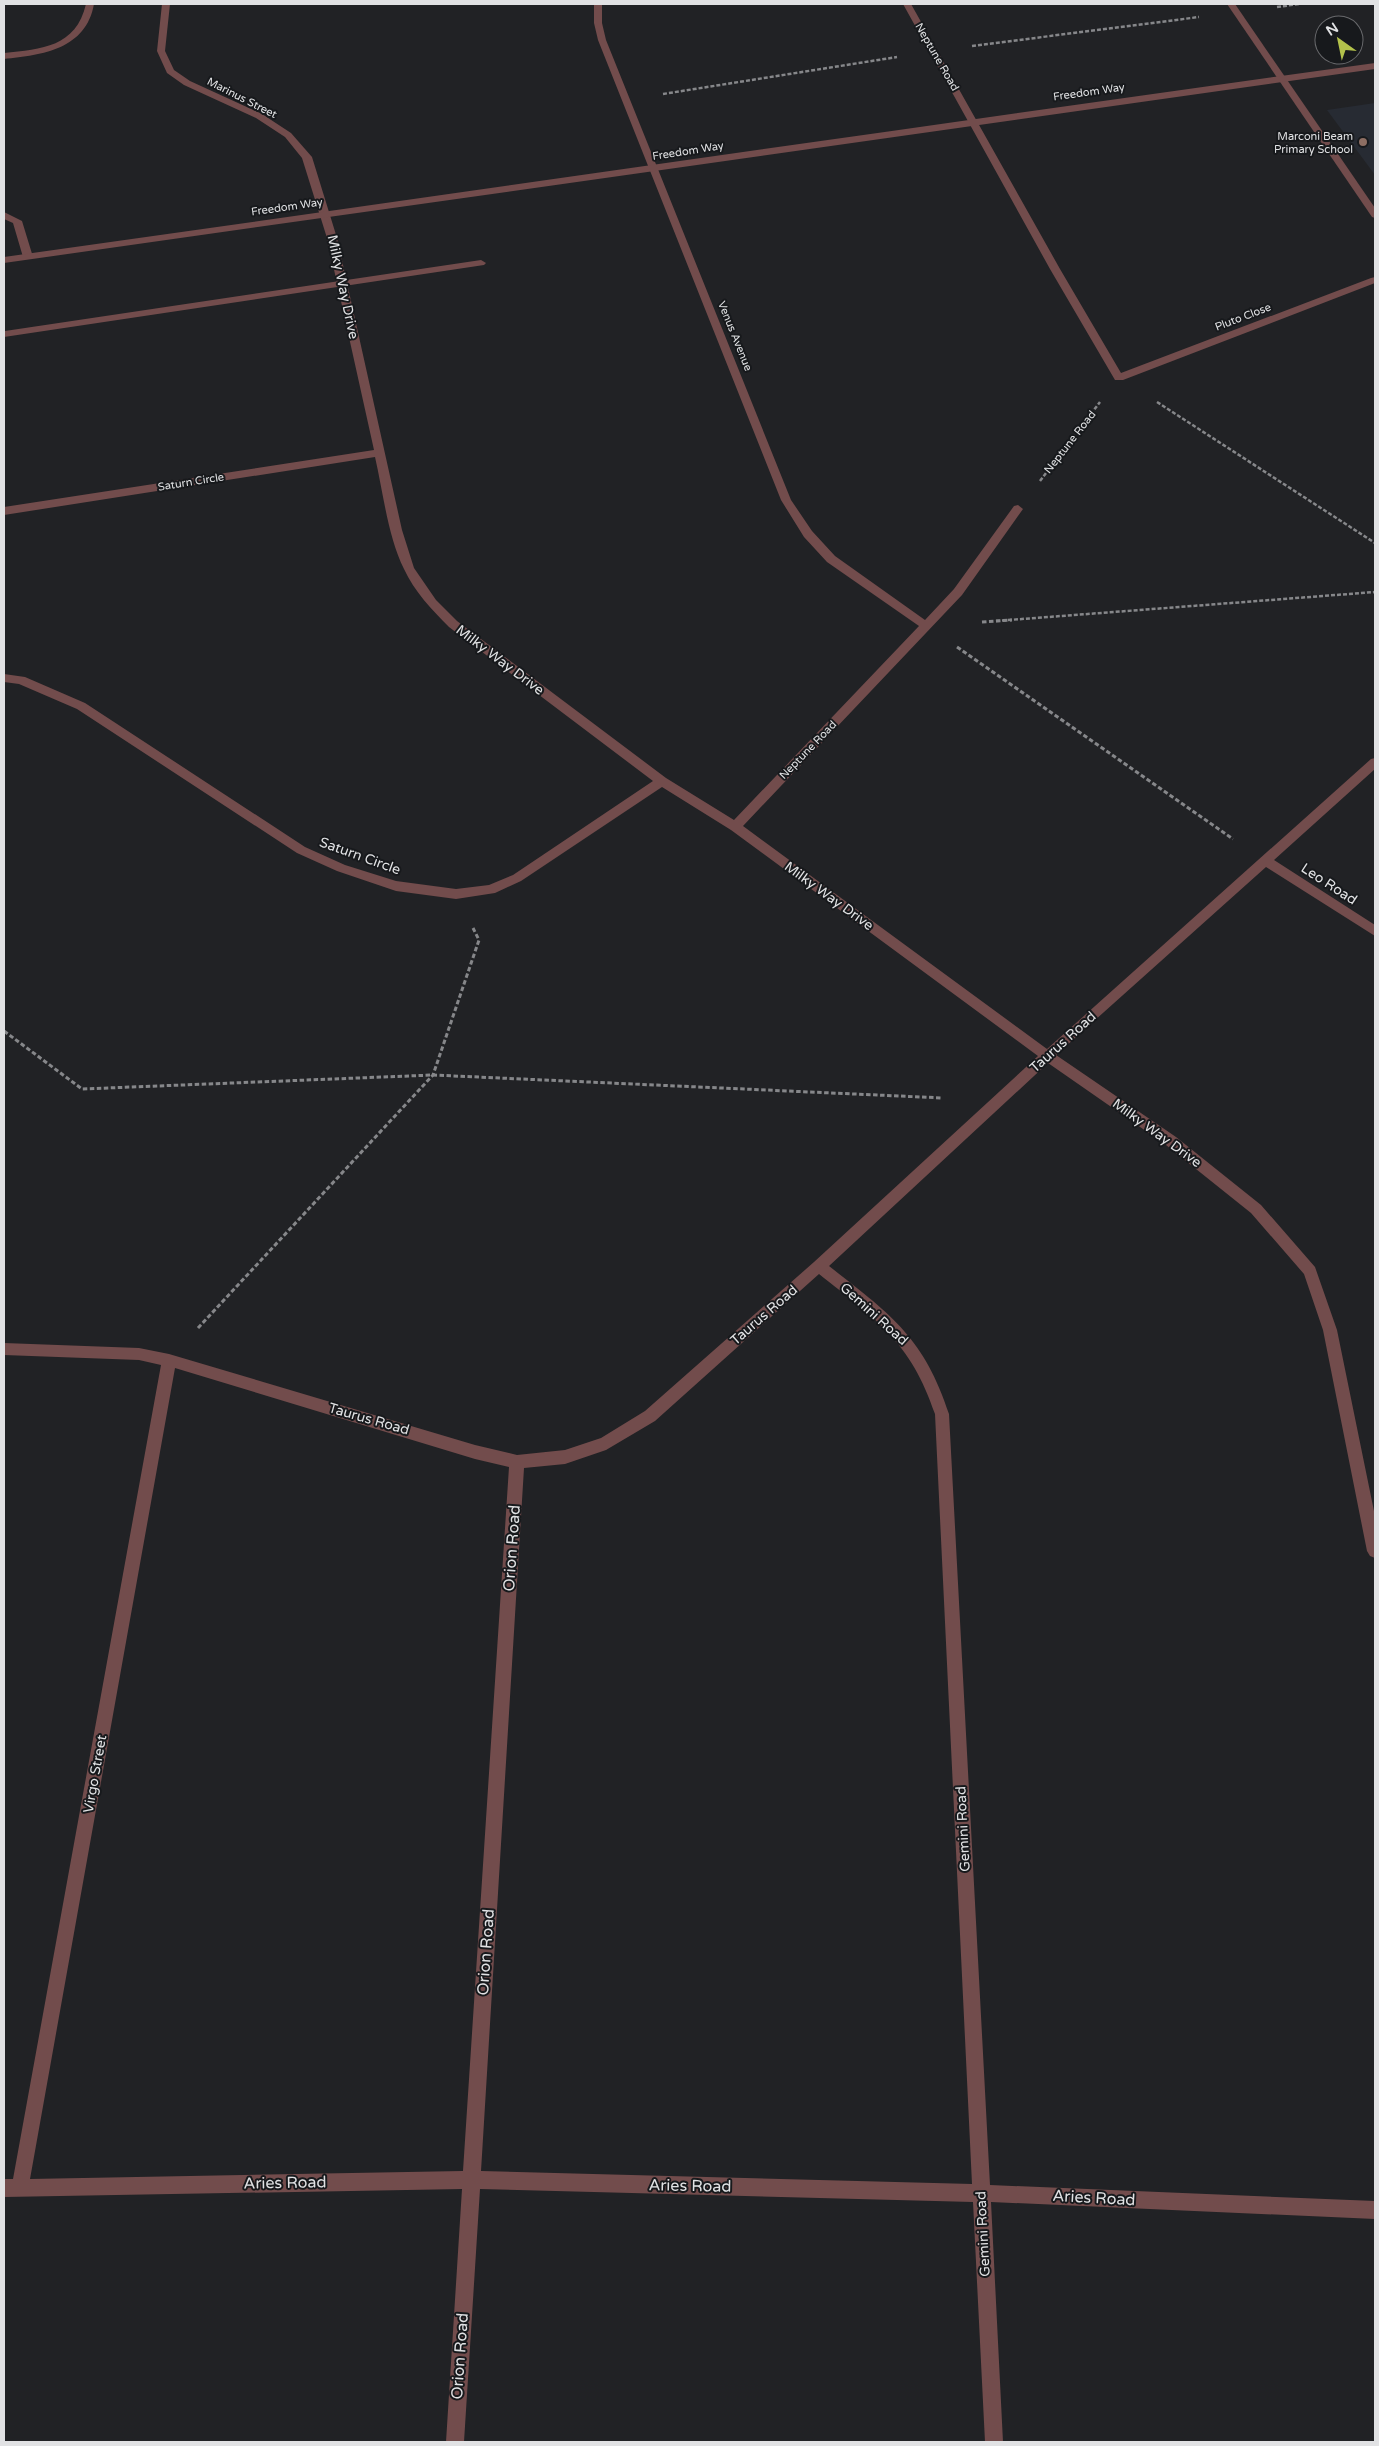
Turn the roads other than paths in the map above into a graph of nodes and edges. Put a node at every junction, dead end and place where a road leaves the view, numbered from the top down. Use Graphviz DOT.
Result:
graph roads {
  1 [pos="90,4"];
  2 [pos="166,4"];
  3 [pos="598,4"];
  4 [pos="907,4"];
  5 [pos="1231,4"];
  6 [pos="4,56"];
  7 [pos="1375,66"];
  8 [pos="1282,79"];
  9 [pos="974,121"];
  10 [pos="653,169"];
  11 [pos="326,214"];
  12 [pos="4,215"];
  13 [pos="1375,215"];
  14 [pos="28,257"];
  15 [pos="4,260"];
  16 [pos="481,263"];
  17 [pos="1375,280"];
  18 [pos="342,284"];
  19 [pos="5,334"];
  20 [pos="1119,378"];
  21 [pos="378,453"];
  22 [pos="1018,509"];
  23 [pos="4,510"];
  24 [pos="926,626"];
  25 [pos="4,678"];
  26 [pos="1375,762"];
  27 [pos="662,781"];
  28 [pos="735,827"];
  29 [pos="1267,862"];
  30 [pos="1375,931"];
  31 [pos="1047,1056"];
  32 [pos="819,1266"];
  33 [pos="4,1349"];
  34 [pos="169,1360"];
  35 [pos="517,1462"];
  36 [pos="1372,1508"];
  37 [pos="1375,1551"];
  38 [pos="472,2180"];
  39 [pos="12,2188"];
  40 [pos="981,2193"];
  41 [pos="1375,2210"];
  42 [pos="455,2442"];
  43 [pos="994,2442"];
  1 -- 6 [label="street"];
  2 -- 11 [label="street, Marinus Street"];
  3 -- 10 [label="street, Venus Avenue"];
  4 -- 9 [label="street, Neptune Road"];
  5 -- 8 [label="street"];
  7 -- 8 [label="street, Freedom Way"];
  8 -- 9 [label="street, Freedom Way"];
  8 -- 13 [label="street"];
  9 -- 10 [label="street, Freedom Way"];
  9 -- 20 [label="street, Neptune Road"];
  10 -- 11 [label="street, Freedom Way"];
  10 -- 24 [label="street, Venus Avenue"];
  11 -- 14 [label="street, Freedom Way"];
  11 -- 18 [label="street, Milky Way Drive"];
  12 -- 14 [label="street"];
  14 -- 15 [label="street, Freedom Way"];
  16 -- 18 [label="street"];
  17 -- 20 [label="street, Pluto Close"];
  18 -- 19 [label="street"];
  18 -- 21 [label="street, Milky Way Drive"];
  21 -- 23 [label="street, Saturn Circle"];
  21 -- 27 [label="street, Milky Way Drive"];
  22 -- 24 [label="street, Neptune Road"];
  24 -- 28 [label="street, Neptune Road"];
  25 -- 27 [label="street, Saturn Circle"];
  26 -- 29 [label="street, Taurus Road"];
  27 -- 28 [label="street, Milky Way Drive"];
  28 -- 31 [label="street, Milky Way Drive"];
  29 -- 30 [label="street, Leo Road"];
  29 -- 31 [label="street, Taurus Road"];
  31 -- 32 [label="street, Taurus Road"];
  31 -- 36 [label="street, Milky Way Drive"];
  32 -- 35 [label="street, Taurus Road"];
  32 -- 40 [label="street, Gemini Road"];
  33 -- 34 [label="street, Taurus Road"];
  34 -- 35 [label="street, Taurus Road"];
  34 -- 39 [label="street, Virgo Street"];
  35 -- 38 [label="street, Orion Road"];
  36 -- 37 [label="street, Milky Way Drive"];
  38 -- 39 [label="street, Aries Road"];
  38 -- 40 [label="street, Aries Road"];
  38 -- 42 [label="street, Orion Road"];
  40 -- 41 [label="street, Aries Road"];
  40 -- 43 [label="street, Gemini Road"];
}
